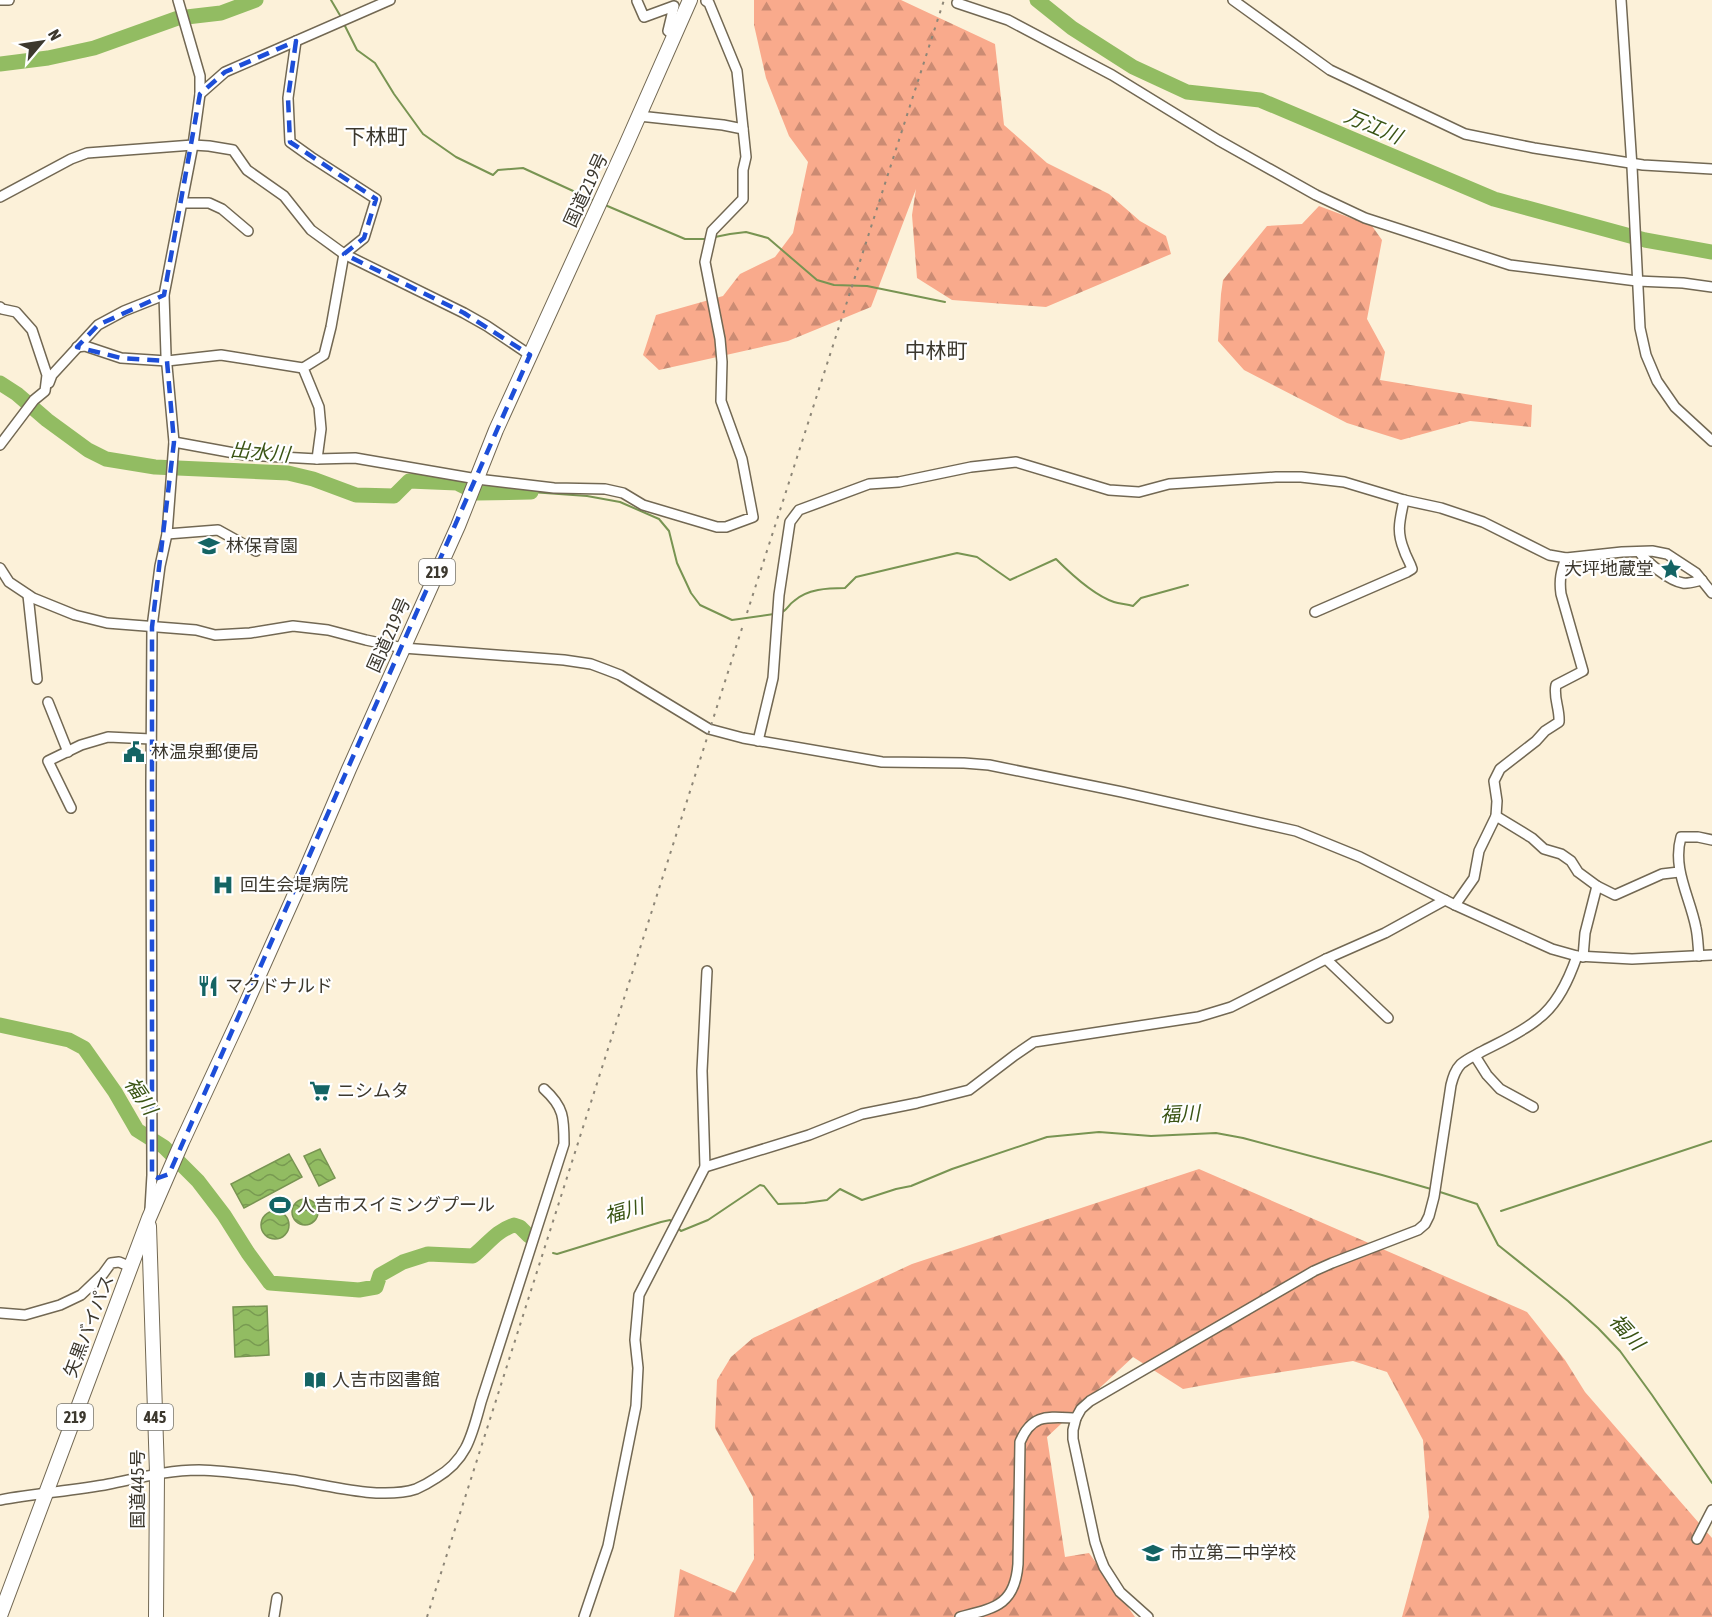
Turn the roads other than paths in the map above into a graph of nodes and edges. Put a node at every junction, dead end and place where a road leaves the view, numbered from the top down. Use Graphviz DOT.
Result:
graph roads {
  1 [pos="0,0"];
  2 [pos="9,0"];
  3 [pos="178,0"];
  4 [pos="390,0"];
  5 [pos="690,0"];
  6 [pos="706,0"];
  7 [pos="1233,0"];
  8 [pos="1621,0"];
  9 [pos="637,1"];
  10 [pos="957,3"];
  11 [pos="675,35"];
  12 [pos="296,41"];
  13 [pos="200,94"];
  14 [pos="639,116"];
  15 [pos="743,129"];
  16 [pos="193,145"];
  17 [pos="1632,165"];
  18 [pos="1712,170"];
  19 [pos="0,197"];
  20 [pos="182,203"];
  21 [pos="248,231"];
  22 [pos="344,254"];
  23 [pos="1637,278"];
  24 [pos="1712,287"];
  25 [pos="164,295"];
  26 [pos="0,307"];
  27 [pos="77,347"];
  28 [pos="530,355"];
  29 [pos="167,361"];
  30 [pos="303,368"];
  31 [pos="45,391"];
  32 [pos="1712,441"];
  33 [pos="174,442"];
  34 [pos="0,445"];
  35 [pos="317,459"];
  36 [pos="477,479"];
  37 [pos="1404,500"];
  38 [pos="167,534"];
  39 [pos="256,551"];
  40 [pos="1639,552"];
  41 [pos="1566,558"];
  42 [pos="0,568"];
  43 [pos="1702,580"];
  44 [pos="1712,593"];
  45 [pos="28,595"];
  46 [pos="1315,612"];
  47 [pos="152,627"];
  48 [pos="403,648"];
  49 [pos="37,679"];
  50 [pos="48,702"];
  51 [pos="151,740"];
  52 [pos="758,741"];
  53 [pos="68,752"];
  54 [pos="71,808"];
  55 [pos="1496,816"];
  56 [pos="1712,840"];
  57 [pos="1679,872"];
  58 [pos="1597,886"];
  59 [pos="1445,900"];
  60 [pos="1455,905"];
  61 [pos="1712,955"];
  62 [pos="1699,956"];
  63 [pos="1580,957"];
  64 [pos="1326,959"];
  65 [pos="708,971"];
  66 [pos="1388,1018"];
  67 [pos="1475,1056"];
  68 [pos="544,1089"];
  69 [pos="1533,1107"];
  70 [pos="705,1167"];
  71 [pos="170,1171"];
  72 [pos="152,1175"];
  73 [pos="149,1218"];
  74 [pos="131,1267"];
  75 [pos="150,1272"];
  76 [pos="0,1313"];
  77 [pos="1076,1418"];
  78 [pos="157,1473"];
  79 [pos="46,1494"];
  80 [pos="0,1500"];
  81 [pos="1712,1510"];
  82 [pos="1697,1539"];
  83 [pos="277,1598"];
  84 [pos="0,1616"];
  85 [pos="156,1617"];
  86 [pos="274,1617"];
  87 [pos="584,1617"];
  88 [pos="960,1617"];
  89 [pos="1148,1617"];
  1 -- 2 [label="street"];
  3 -- 13 [label="street"];
  4 -- 12 [label="street"];
  5 -- 11 [label="highway, 国道219号 / 219"];
  6 -- 15 [label="street"];
  7 -- 17 [label="street"];
  8 -- 17 [label="street"];
  9 -- 11 [label="street"];
  10 -- 23 [label="street"];
  11 -- 14 [label="highway, 国道219号 / 219"];
  12 -- 13 [label="street"];
  12 -- 22 [label="street"];
  13 -- 16 [label="street"];
  14 -- 15 [label="street"];
  14 -- 28 [label="highway, 国道219号 / 219"];
  15 -- 36 [label="street"];
  16 -- 19 [label="street"];
  16 -- 20 [label="street"];
  16 -- 22 [label="street"];
  17 -- 18 [label="street"];
  17 -- 23 [label="street"];
  20 -- 21 [label="street"];
  20 -- 25 [label="street"];
  22 -- 28 [label="street"];
  22 -- 30 [label="street"];
  23 -- 24 [label="street"];
  23 -- 32 [label="street"];
  25 -- 27 [label="street"];
  25 -- 29 [label="street"];
  26 -- 31 [label="street"];
  27 -- 29 [label="street"];
  27 -- 31 [label="street"];
  28 -- 36 [label="highway, 国道219号 / 219"];
  29 -- 30 [label="street"];
  29 -- 33 [label="street"];
  30 -- 35 [label="street"];
  31 -- 34 [label="street"];
  33 -- 35 [label="street"];
  33 -- 38 [label="street"];
  35 -- 36 [label="street"];
  36 -- 48 [label="highway, 国道219号 / 219"];
  37 -- 41 [label="street"];
  37 -- 46 [label="street"];
  37 -- 52 [label="street"];
  38 -- 39 [label="street"];
  38 -- 47 [label="street"];
  40 -- 41 [label="street"];
  40 -- 43 [label="street"];
  40 -- 43 [label="street"];
  41 -- 55 [label="street"];
  42 -- 45 [label="street"];
  43 -- 44 [label="street"];
  45 -- 47 [label="street"];
  45 -- 49 [label="street"];
  47 -- 48 [label="street"];
  47 -- 51 [label="street"];
  48 -- 52 [label="street"];
  48 -- 71 [label="highway, 国道219号 / 219"];
  50 -- 53 [label="street"];
  51 -- 53 [label="street"];
  51 -- 72 [label="street"];
  52 -- 59 [label="street"];
  53 -- 54 [label="street"];
  55 -- 58 [label="street"];
  55 -- 60 [label="street"];
  56 -- 57 [label="street"];
  57 -- 58 [label="street"];
  57 -- 62 [label="street"];
  58 -- 63 [label="street"];
  59 -- 60 [label="street"];
  59 -- 64 [label="street"];
  60 -- 63 [label="street"];
  61 -- 62 [label="street"];
  62 -- 63 [label="street"];
  63 -- 67 [label="street"];
  64 -- 66 [label="street"];
  64 -- 70 [label="street"];
  65 -- 70 [label="street"];
  67 -- 69 [label="street"];
  67 -- 77 [label="street"];
  68 -- 78 [label="street"];
  70 -- 87 [label="street"];
  71 -- 72 [label="street"];
  71 -- 73 [label="highway, 国道219号 / 219"];
  72 -- 73 [label="street"];
  73 -- 74 [label="highway, 矢黒バイパス / 219"];
  73 -- 75 [label="highway, 国道445号 / 445"];
  74 -- 75 [label="highway"];
  74 -- 76 [label="street"];
  74 -- 79 [label="highway, 矢黒バイパス / 219"];
  75 -- 78 [label="highway, 国道445号 / 445"];
  77 -- 88 [label="street"];
  77 -- 89 [label="street"];
  78 -- 79 [label="street"];
  78 -- 85 [label="highway, 国道445号 / 445"];
  79 -- 80 [label="street"];
  79 -- 84 [label="highway, 矢黒バイパス / 219"];
  81 -- 82 [label="street"];
  83 -- 86 [label="street"];
}
